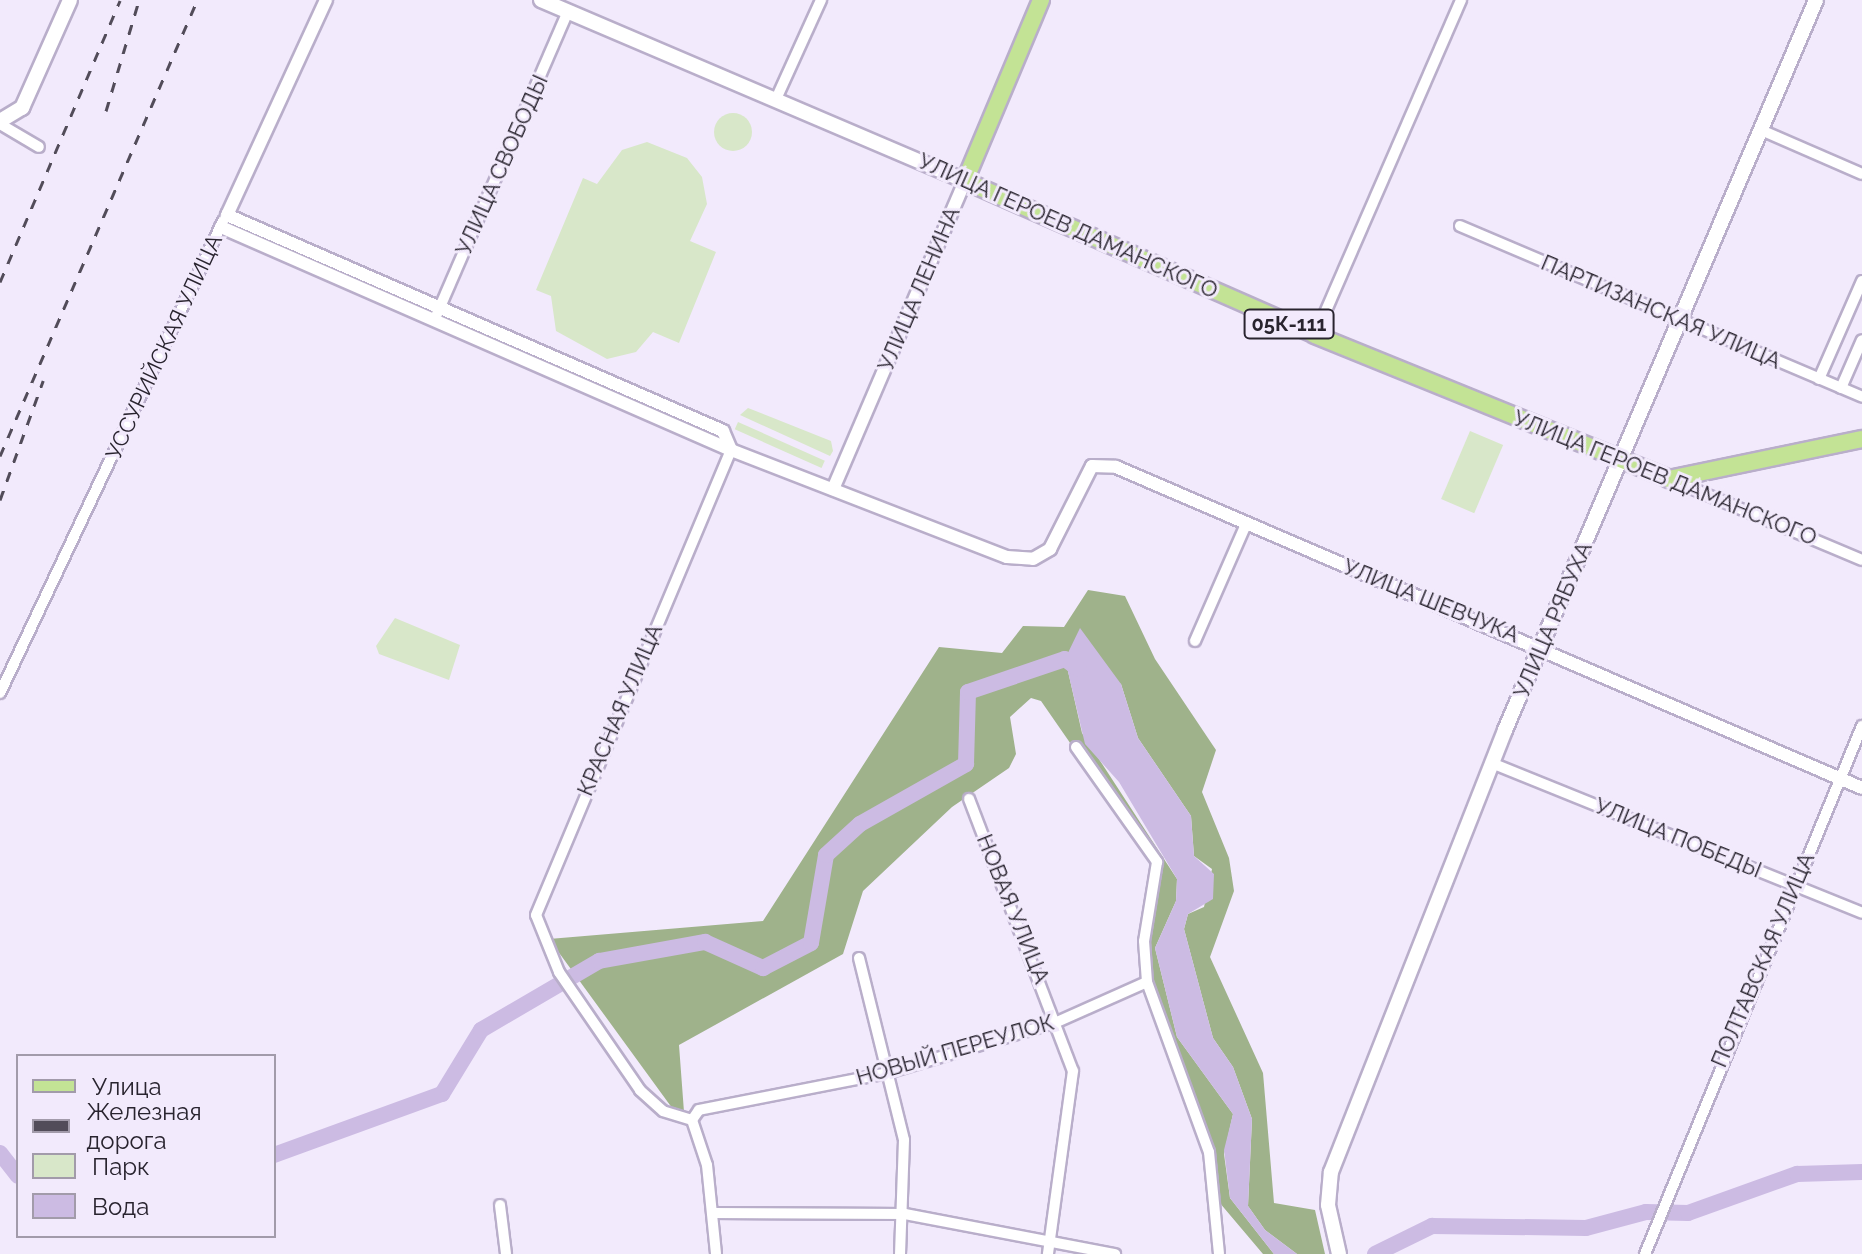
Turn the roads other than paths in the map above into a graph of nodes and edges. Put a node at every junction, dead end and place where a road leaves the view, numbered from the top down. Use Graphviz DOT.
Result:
graph roads {
  1 [pos="70,0"];
  2 [pos="326,0"];
  3 [pos="541,0"];
  4 [pos="821,0"];
  5 [pos="1041,0"];
  6 [pos="1461,0"];
  7 [pos="1816,0"];
  8 [pos="568,11"];
  9 [pos="777,97"];
  10 [pos="0,123"];
  11 [pos="1761,130"];
  12 [pos="39,147"];
  13 [pos="1862,174"];
  14 [pos="965,181"];
  15 [pos="224,221"];
  16 [pos="1460,226"];
  17 [pos="1862,281"];
  18 [pos="438,312"];
  19 [pos="1680,319"];
  20 [pos="1318,329"];
  21 [pos="1862,340"];
  22 [pos="1819,379"];
  23 [pos="1841,388"];
  24 [pos="1862,397"];
  25 [pos="1862,439"];
  26 [pos="731,450"];
  27 [pos="1618,459"];
  28 [pos="1669,479"];
  29 [pos="833,489"];
  30 [pos="1246,524"];
  31 [pos="1862,560"];
  32 [pos="1195,641"];
  33 [pos="1543,647"];
  34 [pos="0,693"];
  35 [pos="1862,726"];
  36 [pos="1076,747"];
  37 [pos="1494,764"];
  38 [pos="1839,778"];
  39 [pos="1862,788"];
  40 [pos="969,799"];
  41 [pos="1795,884"];
  42 [pos="1862,913"];
  43 [pos="859,958"];
  44 [pos="1147,982"];
  45 [pos="1057,1022"];
  46 [pos="887,1073"];
  47 [pos="692,1120"];
  48 [pos="500,1205"];
  49 [pos="712,1213"];
  50 [pos="905,1214"];
  51 [pos="1054,1241"];
  52 [pos="1339,1252"];
  53 [pos="506,1254"];
  54 [pos="716,1254"];
  55 [pos="900,1254"];
  56 [pos="1048,1254"];
  57 [pos="1115,1254"];
  58 [pos="1219,1254"];
  59 [pos="1645,1254"];
  1 -- 10 [label="main road"];
  2 -- 15 [label="street, УССУРИЙСКАЯ УЛИЦА"];
  3 -- 8 [label="main road, УЛИЦА ГЕРОЕВ ДАМАНСКОГО / 05К-111"];
  4 -- 9 [label="street"];
  5 -- 14 [label="main road, УЛИЦА ЛЕНИНА"];
  6 -- 20 [label="street"];
  7 -- 11 [label="main road, УЛИЦА РЯБУХА"];
  8 -- 9 [label="main road, УЛИЦА ГЕРОЕВ ДАМАНСКОГО / 05К-111"];
  8 -- 18 [label="street, УЛИЦА СВОБОДЫ"];
  9 -- 14 [label="main road, УЛИЦА ГЕРОЕВ ДАМАНСКОГО / 05К-111"];
  10 -- 12 [label="street"];
  11 -- 13 [label="street"];
  11 -- 19 [label="main road, УЛИЦА РЯБУХА"];
  14 -- 27 [label="main road, УЛИЦА ГЕРОЕВ ДАМАНСКОГО / 05К-111"];
  14 -- 29 [label="street, УЛИЦА ЛЕНИНА"];
  15 -- 18 [label="street"];
  15 -- 34 [label="street, УССУРИЙСКАЯ УЛИЦА"];
  16 -- 19 [label="street, ПАРТИЗАНСКАЯ УЛИЦА"];
  17 -- 22 [label="street"];
  18 -- 26 [label="street"];
  19 -- 22 [label="street, ПАРТИЗАНСКАЯ УЛИЦА"];
  19 -- 27 [label="main road, УЛИЦА РЯБУХА"];
  21 -- 23 [label="street"];
  22 -- 23 [label="street, ПАРТИЗАНСКАЯ УЛИЦА"];
  23 -- 24 [label="street, ПАРТИЗАНСКАЯ УЛИЦА"];
  25 -- 28 [label="main road"];
  26 -- 29 [label="street"];
  26 -- 47 [label="street, КРАСНАЯ УЛИЦА"];
  27 -- 28 [label="main road, УЛИЦА ГЕРОЕВ ДАМАНСКОГО / 05К-111"];
  27 -- 33 [label="main road, УЛИЦА РЯБУХА"];
  28 -- 31 [label="street, УЛИЦА ГЕРОЕВ ДАМАНСКОГО"];
  29 -- 30 [label="street, УЛИЦА ШЕВЧУКА"];
  30 -- 32 [label="street"];
  30 -- 33 [label="street, УЛИЦА ШЕВЧУКА"];
  33 -- 37 [label="main road, УЛИЦА РЯБУХА"];
  33 -- 38 [label="street, УЛИЦА ШЕВЧУКА"];
  35 -- 38 [label="street, ПОЛТАВСКАЯ УЛИЦА"];
  36 -- 44 [label="street"];
  37 -- 41 [label="street, УЛИЦА ПОБЕДЫ"];
  37 -- 52 [label="main road, УЛИЦА РЯБУХА"];
  38 -- 39 [label="street, УЛИЦА ШЕВЧУКА"];
  38 -- 41 [label="street, ПОЛТАВСКАЯ УЛИЦА"];
  40 -- 45 [label="street, НОВАЯ УЛИЦА"];
  41 -- 42 [label="street, УЛИЦА ПОБЕДЫ"];
  41 -- 59 [label="street, ПОЛТАВСКАЯ УЛИЦА"];
  43 -- 46 [label="street"];
  44 -- 45 [label="street, НОВЫЙ ПЕРЕУЛОК"];
  44 -- 58 [label="street"];
  45 -- 46 [label="street, НОВЫЙ ПЕРЕУЛОК"];
  45 -- 51 [label="street, НОВАЯ УЛИЦА"];
  46 -- 47 [label="street, НОВЫЙ ПЕРЕУЛОК"];
  46 -- 50 [label="street"];
  47 -- 49 [label="street"];
  48 -- 53 [label="street"];
  49 -- 50 [label="street"];
  49 -- 54 [label="street"];
  50 -- 51 [label="street"];
  50 -- 55 [label="street"];
  51 -- 56 [label="street, НОВАЯ УЛИЦА"];
  51 -- 57 [label="street"];
}
